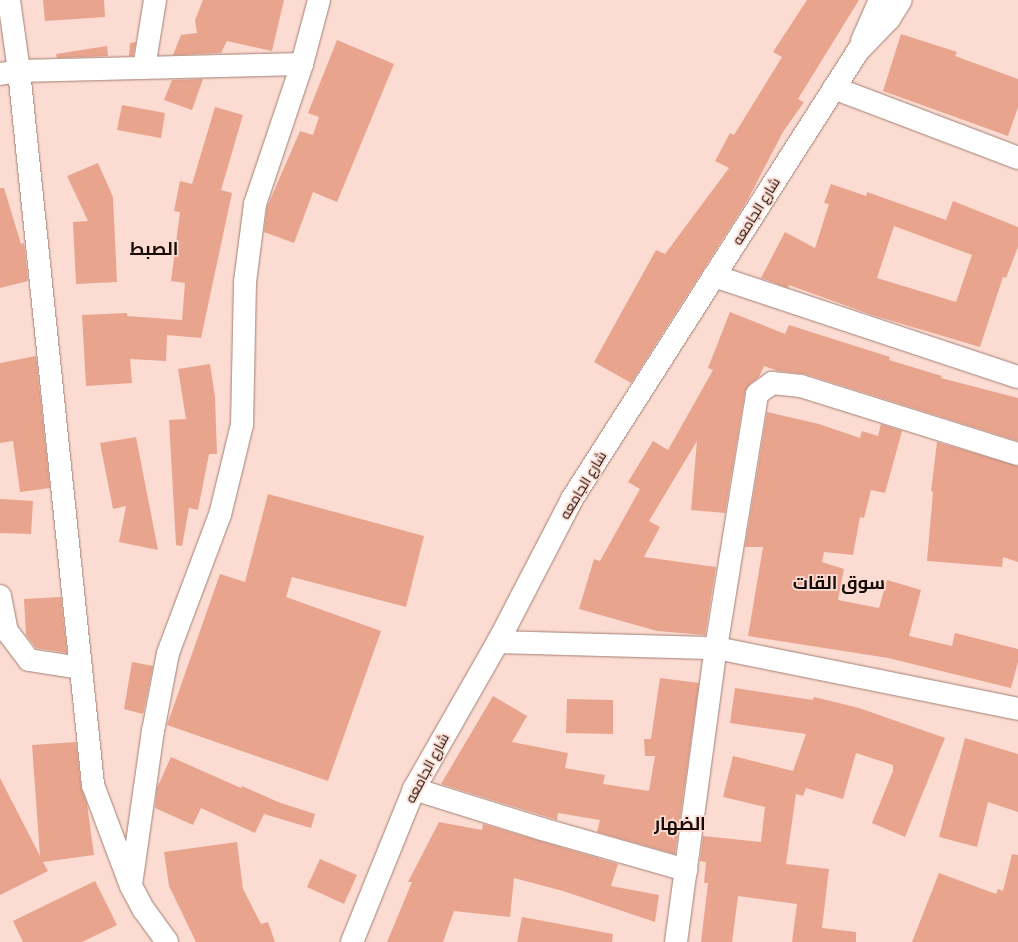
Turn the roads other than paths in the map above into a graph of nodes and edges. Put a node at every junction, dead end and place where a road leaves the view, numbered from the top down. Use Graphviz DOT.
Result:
graph roads {
  1 [pos="9,0"];
  2 [pos="155,0"];
  3 [pos="319,0"];
  4 [pos="880,0"];
  5 [pos="901,0"];
  6 [pos="858,51"];
  7 [pos="302,64"];
  8 [pos="144,68"];
  9 [pos="10,73"];
  10 [pos="834,88"];
  11 [pos="1018,158"];
  12 [pos="714,276"];
  13 [pos="1018,377"];
  14 [pos="1018,454"];
  15 [pos="0,596"];
  16 [pos="498,642"];
  17 [pos="716,648"];
  18 [pos="81,668"];
  19 [pos="1018,709"];
  20 [pos="414,789"];
  21 [pos="686,870"];
  22 [pos="131,886"];
  23 [pos="168,942"];
  24 [pos="352,942"];
  25 [pos="676,942"];
  1 -- 9 [label="street"];
  2 -- 8 [label="street"];
  3 -- 7 [label="street"];
  4 -- 6 [label="street, شارع الجامعه"];
  5 -- 6 [label="street, شارع الجامعه"];
  6 -- 10 [label="street, شارع الجامعه"];
  7 -- 8 [label="street"];
  7 -- 22 [label="street"];
  8 -- 9 [label="street"];
  9 -- 18 [label="street"];
  10 -- 11 [label="street"];
  10 -- 12 [label="street, شارع الجامعه"];
  12 -- 13 [label="street"];
  12 -- 16 [label="street, شارع الجامعه"];
  14 -- 17 [label="street"];
  15 -- 18 [label="street"];
  16 -- 17 [label="street"];
  16 -- 20 [label="street, شارع الجامعه"];
  17 -- 19 [label="street"];
  17 -- 21 [label="street"];
  18 -- 22 [label="street"];
  20 -- 21 [label="street"];
  20 -- 24 [label="street, شارع الجامعه"];
  21 -- 25 [label="street"];
  22 -- 23 [label="street"];
}
